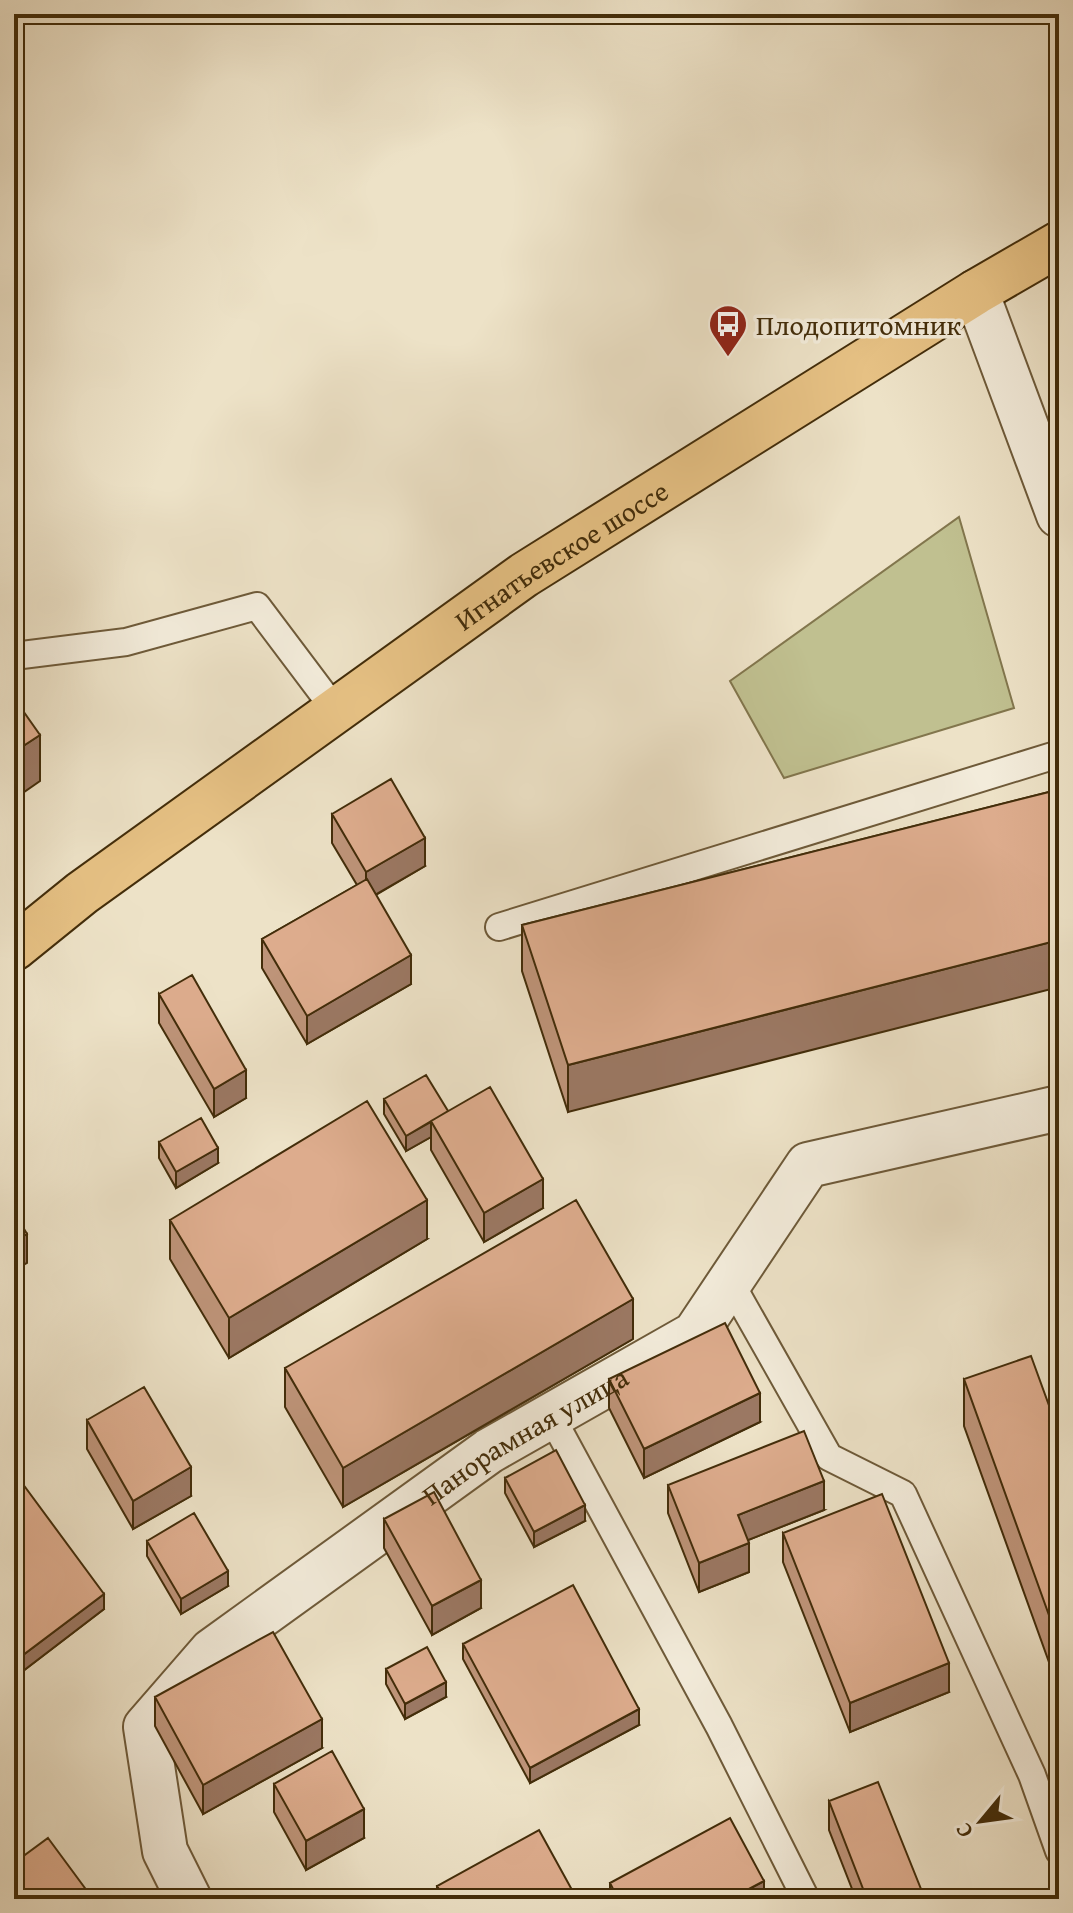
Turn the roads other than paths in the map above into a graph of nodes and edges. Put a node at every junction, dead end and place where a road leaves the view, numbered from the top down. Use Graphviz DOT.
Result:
graph roads {
  1 [pos="1059,244"];
  2 [pos="976,292"];
  3 [pos="1059,515"];
  4 [pos="14,656"];
  5 [pos="336,711"];
  6 [pos="1059,754"];
  7 [pos="499,927"];
  8 [pos="14,948"];
  9 [pos="1059,1108"];
  10 [pos="730,1282"];
  11 [pos="551,1416"];
  12 [pos="1059,1851"];
  13 [pos="189,1899"];
  14 [pos="806,1899"];
  1 -- 2 [label="main road, Игнатьевское шоссе"];
  2 -- 3 [label="street"];
  2 -- 5 [label="main road, Игнатьевское шоссе"];
  4 -- 5 [label="lane"];
  5 -- 8 [label="main road, Игнатьевское шоссе"];
  6 -- 7 [label="lane"];
  9 -- 10 [label="street, Панорамная улица"];
  10 -- 11 [label="street, Панорамная улица"];
  10 -- 12 [label="lane"];
  11 -- 13 [label="street, Панорамная улица"];
  11 -- 14 [label="lane"];
}
